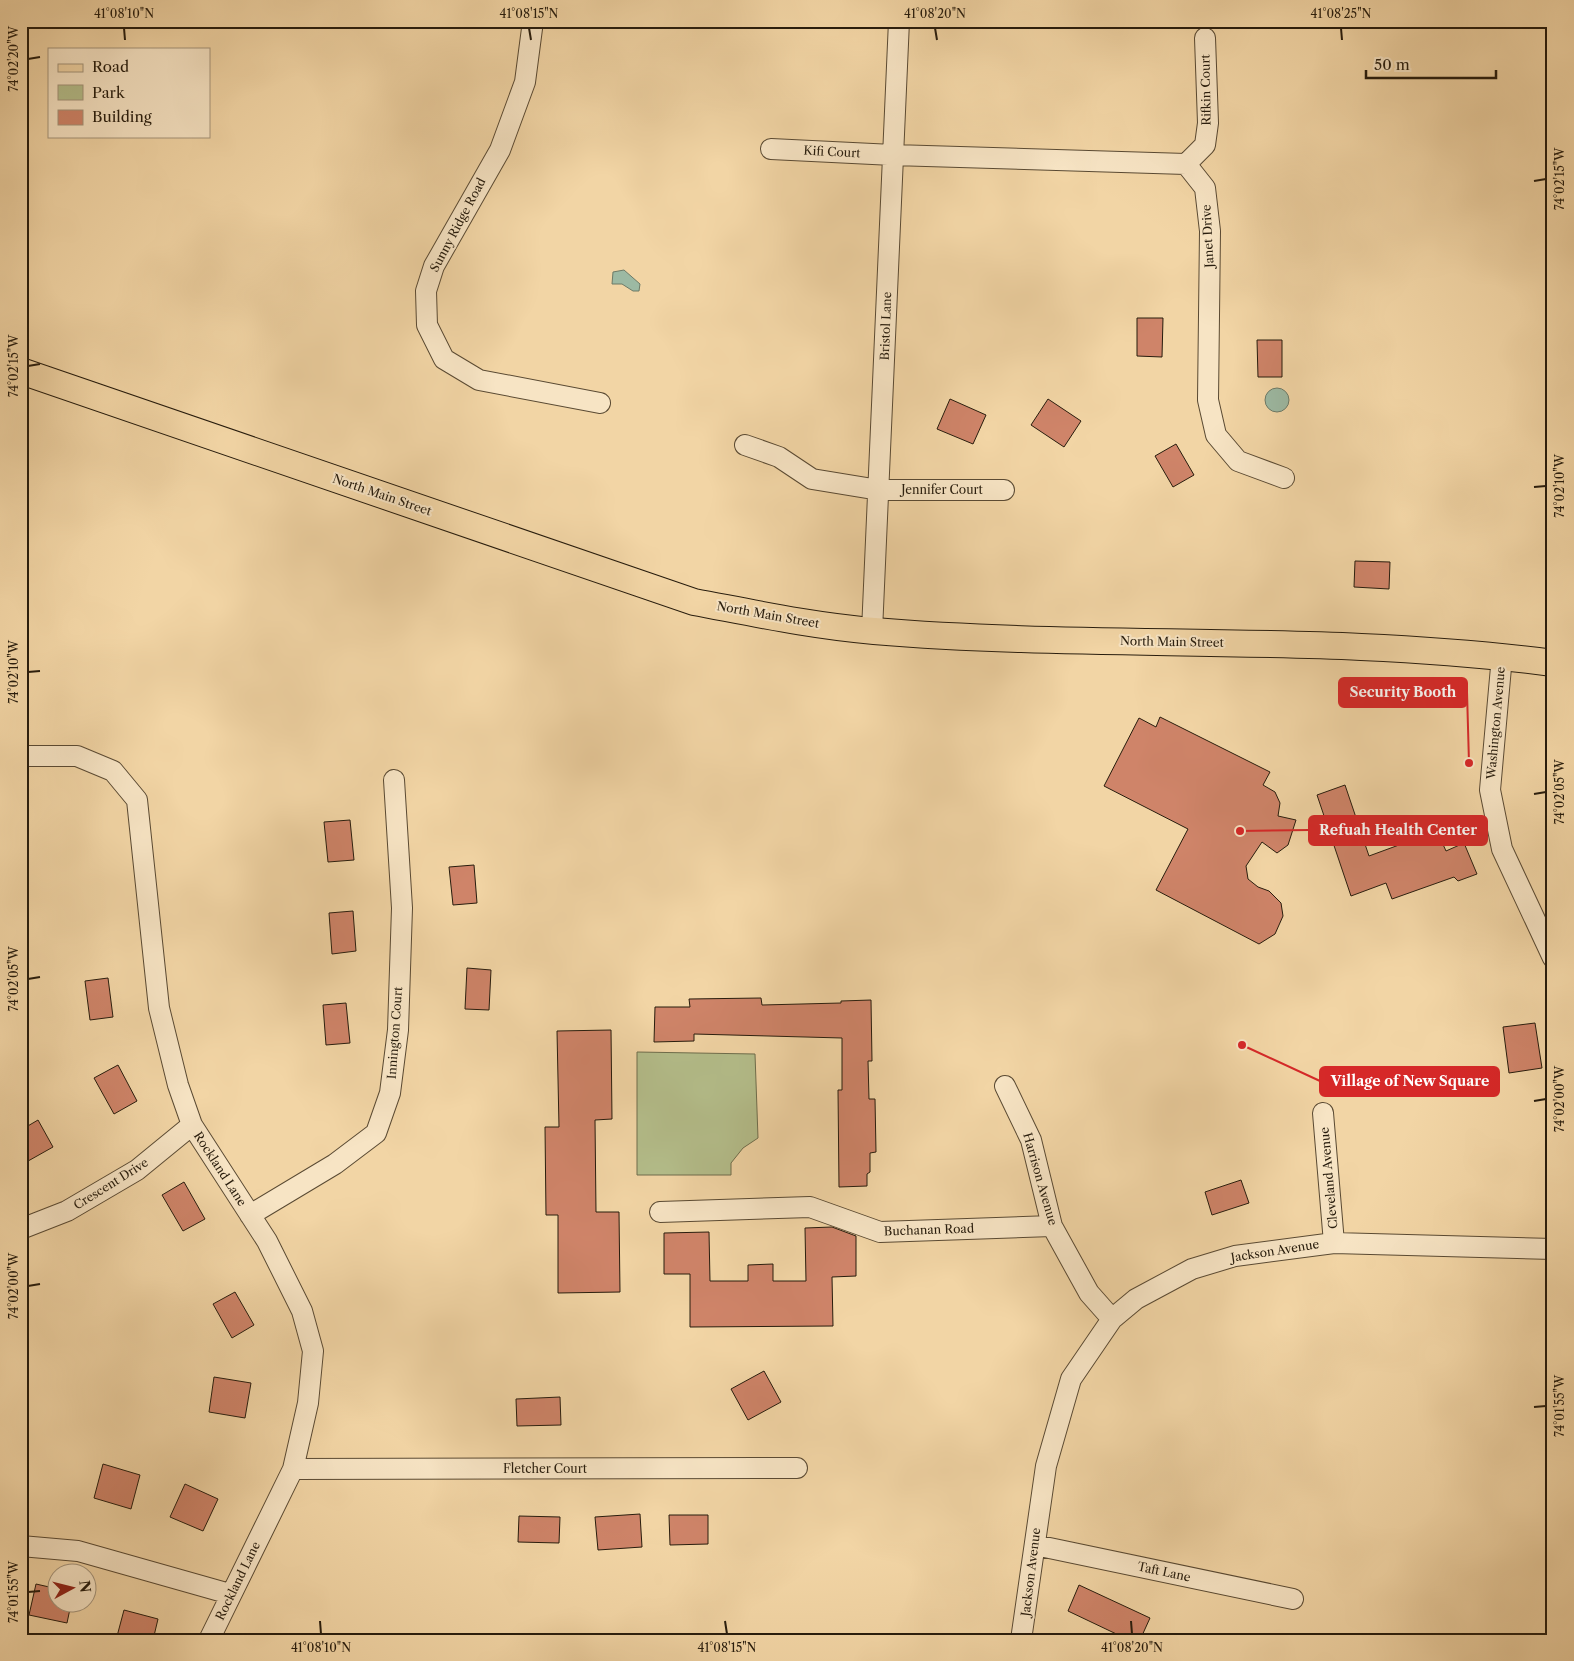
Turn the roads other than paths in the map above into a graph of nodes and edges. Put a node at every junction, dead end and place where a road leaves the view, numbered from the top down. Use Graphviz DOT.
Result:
graph roads {
  1 [pos="533,21"];
  2 [pos="899,21"];
  3 [pos="1205,38"];
  4 [pos="771,149"];
  5 [pos="893,155"];
  6 [pos="1186,164"];
  7 [pos="21,371"];
  8 [pos="600,403"];
  9 [pos="745,446"];
  10 [pos="1284,478"];
  11 [pos="879,490"];
  12 [pos="1004,490"];
  13 [pos="872,631"];
  14 [pos="1502,656"];
  15 [pos="1553,663"];
  16 [pos="21,756"];
  17 [pos="394,780"];
  18 [pos="1553,958"];
  19 [pos="1005,1086"];
  20 [pos="1324,1113"];
  21 [pos="192,1125"];
  22 [pos="660,1212"];
  23 [pos="250,1215"];
  24 [pos="1052,1226"];
  25 [pos="21,1230"];
  26 [pos="1334,1243"];
  27 [pos="1553,1249"];
  28 [pos="1112,1319"];
  29 [pos="797,1468"];
  30 [pos="293,1469"];
  31 [pos="1035,1545"];
  32 [pos="21,1546"];
  33 [pos="230,1594"];
  34 [pos="1292,1599"];
  35 [pos="209,1640"];
  36 [pos="1021,1640"];
  1 -- 8 [label="street, Sunny Ridge Road"];
  2 -- 5 [label="street, Bristol Lane"];
  3 -- 6 [label="street, Rifkin Court"];
  4 -- 5 [label="street, Kifi Court"];
  5 -- 6 [label="street"];
  5 -- 11 [label="street, Bristol Lane"];
  6 -- 10 [label="street, Janet Drive"];
  7 -- 13 [label="main road, North Main Street"];
  9 -- 11 [label="street, Jennifer Court"];
  11 -- 12 [label="street, Jennifer Court"];
  11 -- 13 [label="street, Bristol Lane"];
  13 -- 14 [label="main road, North Main Street"];
  14 -- 15 [label="main road, North Main Street"];
  14 -- 18 [label="street, Washington Avenue"];
  16 -- 21 [label="street, Rockland Lane"];
  17 -- 23 [label="street, Innington Court"];
  19 -- 24 [label="street, Harrison Avenue"];
  20 -- 26 [label="street, Cleveland Avenue"];
  21 -- 23 [label="street, Rockland Lane"];
  21 -- 25 [label="street, Crescent Drive"];
  22 -- 24 [label="street, Buchanan Road"];
  23 -- 30 [label="street, Rockland Lane"];
  24 -- 28 [label="street, Harrison Avenue"];
  26 -- 27 [label="street, Jackson Avenue"];
  26 -- 28 [label="street, Jackson Avenue"];
  28 -- 31 [label="street, Jackson Avenue"];
  29 -- 30 [label="street, Fletcher Court"];
  30 -- 33 [label="street, Rockland Lane"];
  31 -- 34 [label="street, Taft Lane"];
  31 -- 36 [label="street, Jackson Avenue"];
  32 -- 33 [label="street"];
  33 -- 35 [label="street, Rockland Lane"];
}
